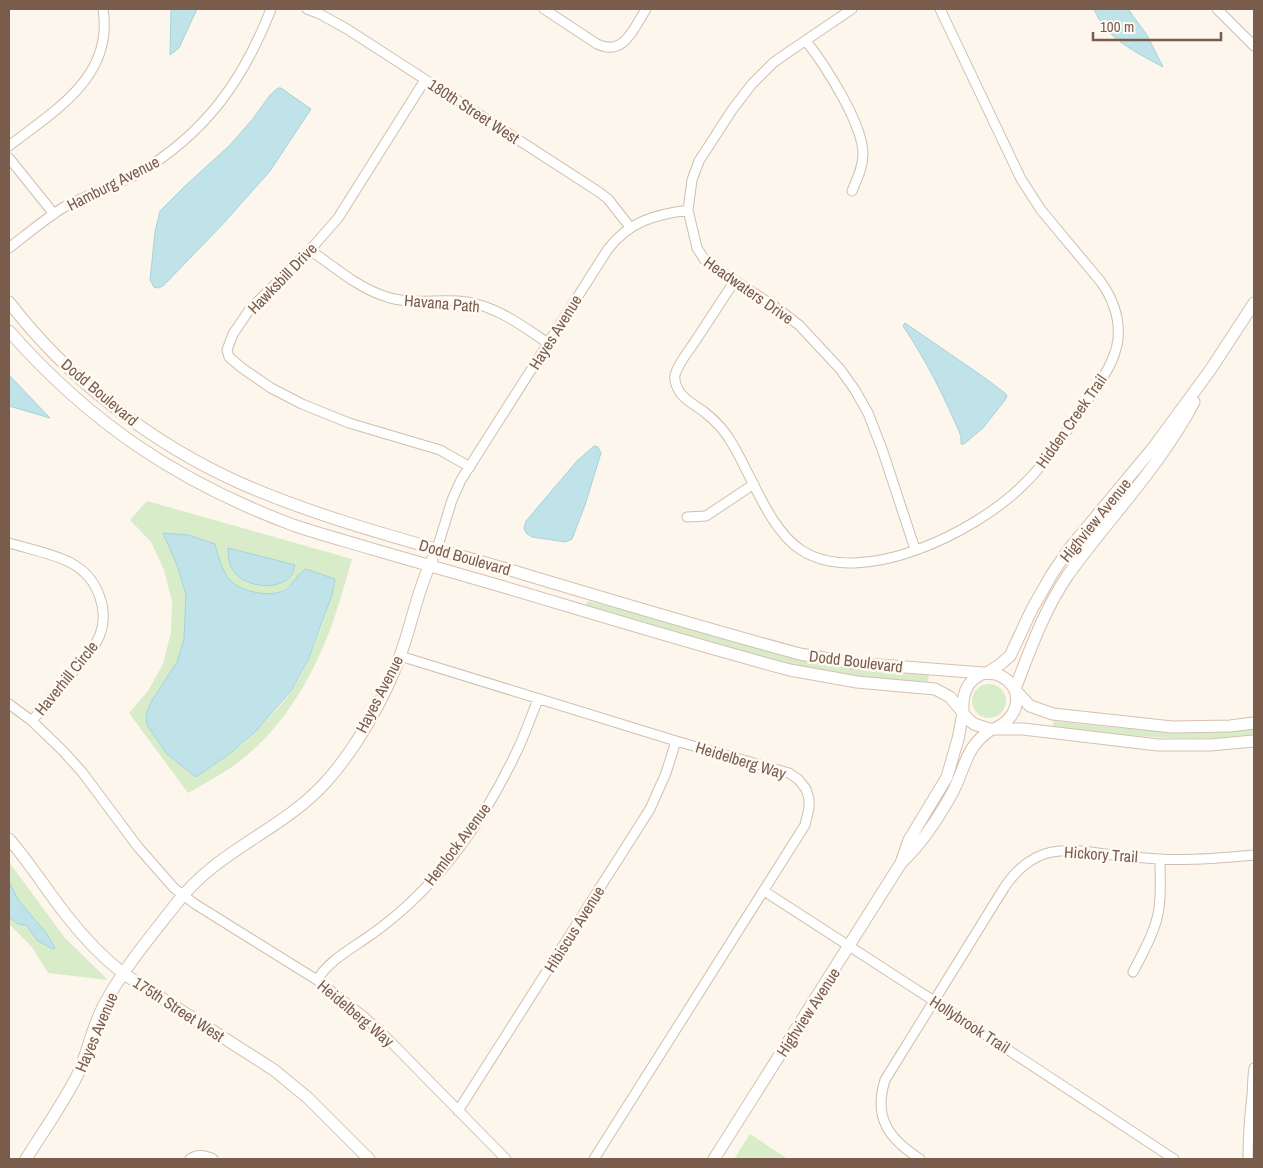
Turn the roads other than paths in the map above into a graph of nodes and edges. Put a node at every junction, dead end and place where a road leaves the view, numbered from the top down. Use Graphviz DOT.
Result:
graph roads {
  1 [pos="103,9"];
  2 [pos="271,9"];
  3 [pos="307,9"];
  4 [pos="544,9"];
  5 [pos="646,9"];
  6 [pos="852,9"];
  7 [pos="940,9"];
  8 [pos="1217,9"];
  9 [pos="806,41"];
  10 [pos="1254,46"];
  11 [pos="425,80"];
  12 [pos="9,146"];
  13 [pos="9,158"];
  14 [pos="852,191"];
  15 [pos="688,210"];
  16 [pos="54,214"];
  17 [pos="630,227"];
  18 [pos="9,248"];
  19 [pos="310,250"];
  20 [pos="734,282"];
  21 [pos="9,302"];
  22 [pos="1254,302"];
  23 [pos="9,331"];
  24 [pos="548,343"];
  25 [pos="1211,369"];
  26 [pos="470,467"];
  27 [pos="754,484"];
  28 [pos="687,517"];
  29 [pos="9,543"];
  30 [pos="437,549"];
  31 [pos="915,549"];
  32 [pos="430,565"];
  33 [pos="400,656"];
  34 [pos="985,673"];
  35 [pos="1016,690"];
  36 [pos="538,699"];
  37 [pos="9,704"];
  38 [pos="963,712"];
  39 [pos="32,721"];
  40 [pos="1254,722"];
  41 [pos="993,729"];
  42 [pos="676,740"];
  43 [pos="1254,741"];
  44 [pos="9,839"];
  45 [pos="1254,855"];
  46 [pos="1160,859"];
  47 [pos="901,863"];
  48 [pos="764,892"];
  49 [pos="184,895"];
  50 [pos="850,946"];
  51 [pos="1133,972"];
  52 [pos="124,974"];
  53 [pos="317,980"];
  54 [pos="934,1001"];
  55 [pos="1254,1068"];
  56 [pos="458,1111"];
  57 [pos="26,1159"];
  58 [pos="190,1159"];
  59 [pos="212,1159"];
  60 [pos="369,1159"];
  61 [pos="506,1159"];
  62 [pos="594,1159"];
  63 [pos="714,1159"];
  64 [pos="920,1159"];
  65 [pos="1174,1159"];
  66 [pos="1248,1159"];
  1 -- 12 [label="street"];
  2 -- 16 [label="street, Hamburg Avenue"];
  3 -- 11 [label="street, 180th Street West"];
  4 -- 5 [label="street"];
  6 -- 9 [label="street, Headwaters Drive"];
  7 -- 31 [label="street, Hidden Creek Trail"];
  8 -- 10 [label="street"];
  9 -- 14 [label="street"];
  9 -- 15 [label="street, Headwaters Drive"];
  11 -- 17 [label="street, 180th Street West"];
  11 -- 19 [label="street, Hawksbill Drive"];
  13 -- 16 [label="street"];
  15 -- 17 [label="street, Hayes Avenue"];
  15 -- 20 [label="street, Headwaters Drive"];
  16 -- 18 [label="street, Hamburg Avenue"];
  17 -- 24 [label="street, Hayes Avenue"];
  19 -- 24 [label="street, Havana Path"];
  19 -- 26 [label="street, Hawksbill Drive"];
  20 -- 27 [label="street, Hidden Creek Trail"];
  20 -- 31 [label="street, Headwaters Drive"];
  21 -- 30 [label="main road, Dodd Boulevard"];
  22 -- 25 [label="main road, Highview Avenue"];
  23 -- 32 [label="main road, Dodd Boulevard"];
  24 -- 26 [label="street, Hayes Avenue"];
  25 -- 34 [label="main road, Highview Avenue"];
  25 -- 35 [label="main road, Highview Avenue"];
  26 -- 30 [label="street, Hayes Avenue"];
  27 -- 28 [label="street"];
  27 -- 31 [label="street, Hidden Creek Trail"];
  29 -- 39 [label="street, Haverhill Circle"];
  30 -- 32 [label="main road, Hayes Avenue"];
  30 -- 34 [label="main road, Dodd Boulevard"];
  32 -- 33 [label="main road, Hayes Avenue"];
  32 -- 38 [label="main road, Dodd Boulevard"];
  33 -- 36 [label="street, Heidelberg Way"];
  33 -- 49 [label="main road, Hayes Avenue"];
  34 -- 35 [label="main road"];
  34 -- 38 [label="main road"];
  35 -- 40 [label="main road"];
  35 -- 41 [label="main road"];
  36 -- 42 [label="street, Heidelberg Way"];
  36 -- 53 [label="street, Hemlock Avenue"];
  37 -- 39 [label="street, Haverhill Circle"];
  38 -- 41 [label="main road"];
  38 -- 47 [label="main road, Highview Avenue"];
  39 -- 49 [label="street, Haverhill Circle"];
  41 -- 43 [label="main road"];
  41 -- 47 [label="main road, Highview Avenue"];
  42 -- 48 [label="street, Heidelberg Way"];
  42 -- 56 [label="street, Hibiscus Avenue"];
  44 -- 52 [label="main road, 175th Street West"];
  45 -- 46 [label="street, Hickory Trail"];
  46 -- 51 [label="street"];
  46 -- 54 [label="street, Hickory Trail"];
  47 -- 50 [label="main road, Highview Avenue"];
  48 -- 50 [label="street, Hollybrook Trail"];
  48 -- 62 [label="street, Heidelberg Way"];
  49 -- 52 [label="main road, Hayes Avenue"];
  49 -- 53 [label="street, Heidelberg Way"];
  50 -- 54 [label="street, Hollybrook Trail"];
  50 -- 63 [label="main road, Highview Avenue"];
  52 -- 57 [label="main road, Hayes Avenue"];
  52 -- 60 [label="main road, 175th Street West"];
  53 -- 56 [label="street, Heidelberg Way"];
  54 -- 64 [label="street, Hickory Trail"];
  54 -- 65 [label="street, Hollybrook Trail"];
  55 -- 66 [label="street"];
  56 -- 61 [label="street, Heidelberg Way"];
  58 -- 59 [label="street"];
}
